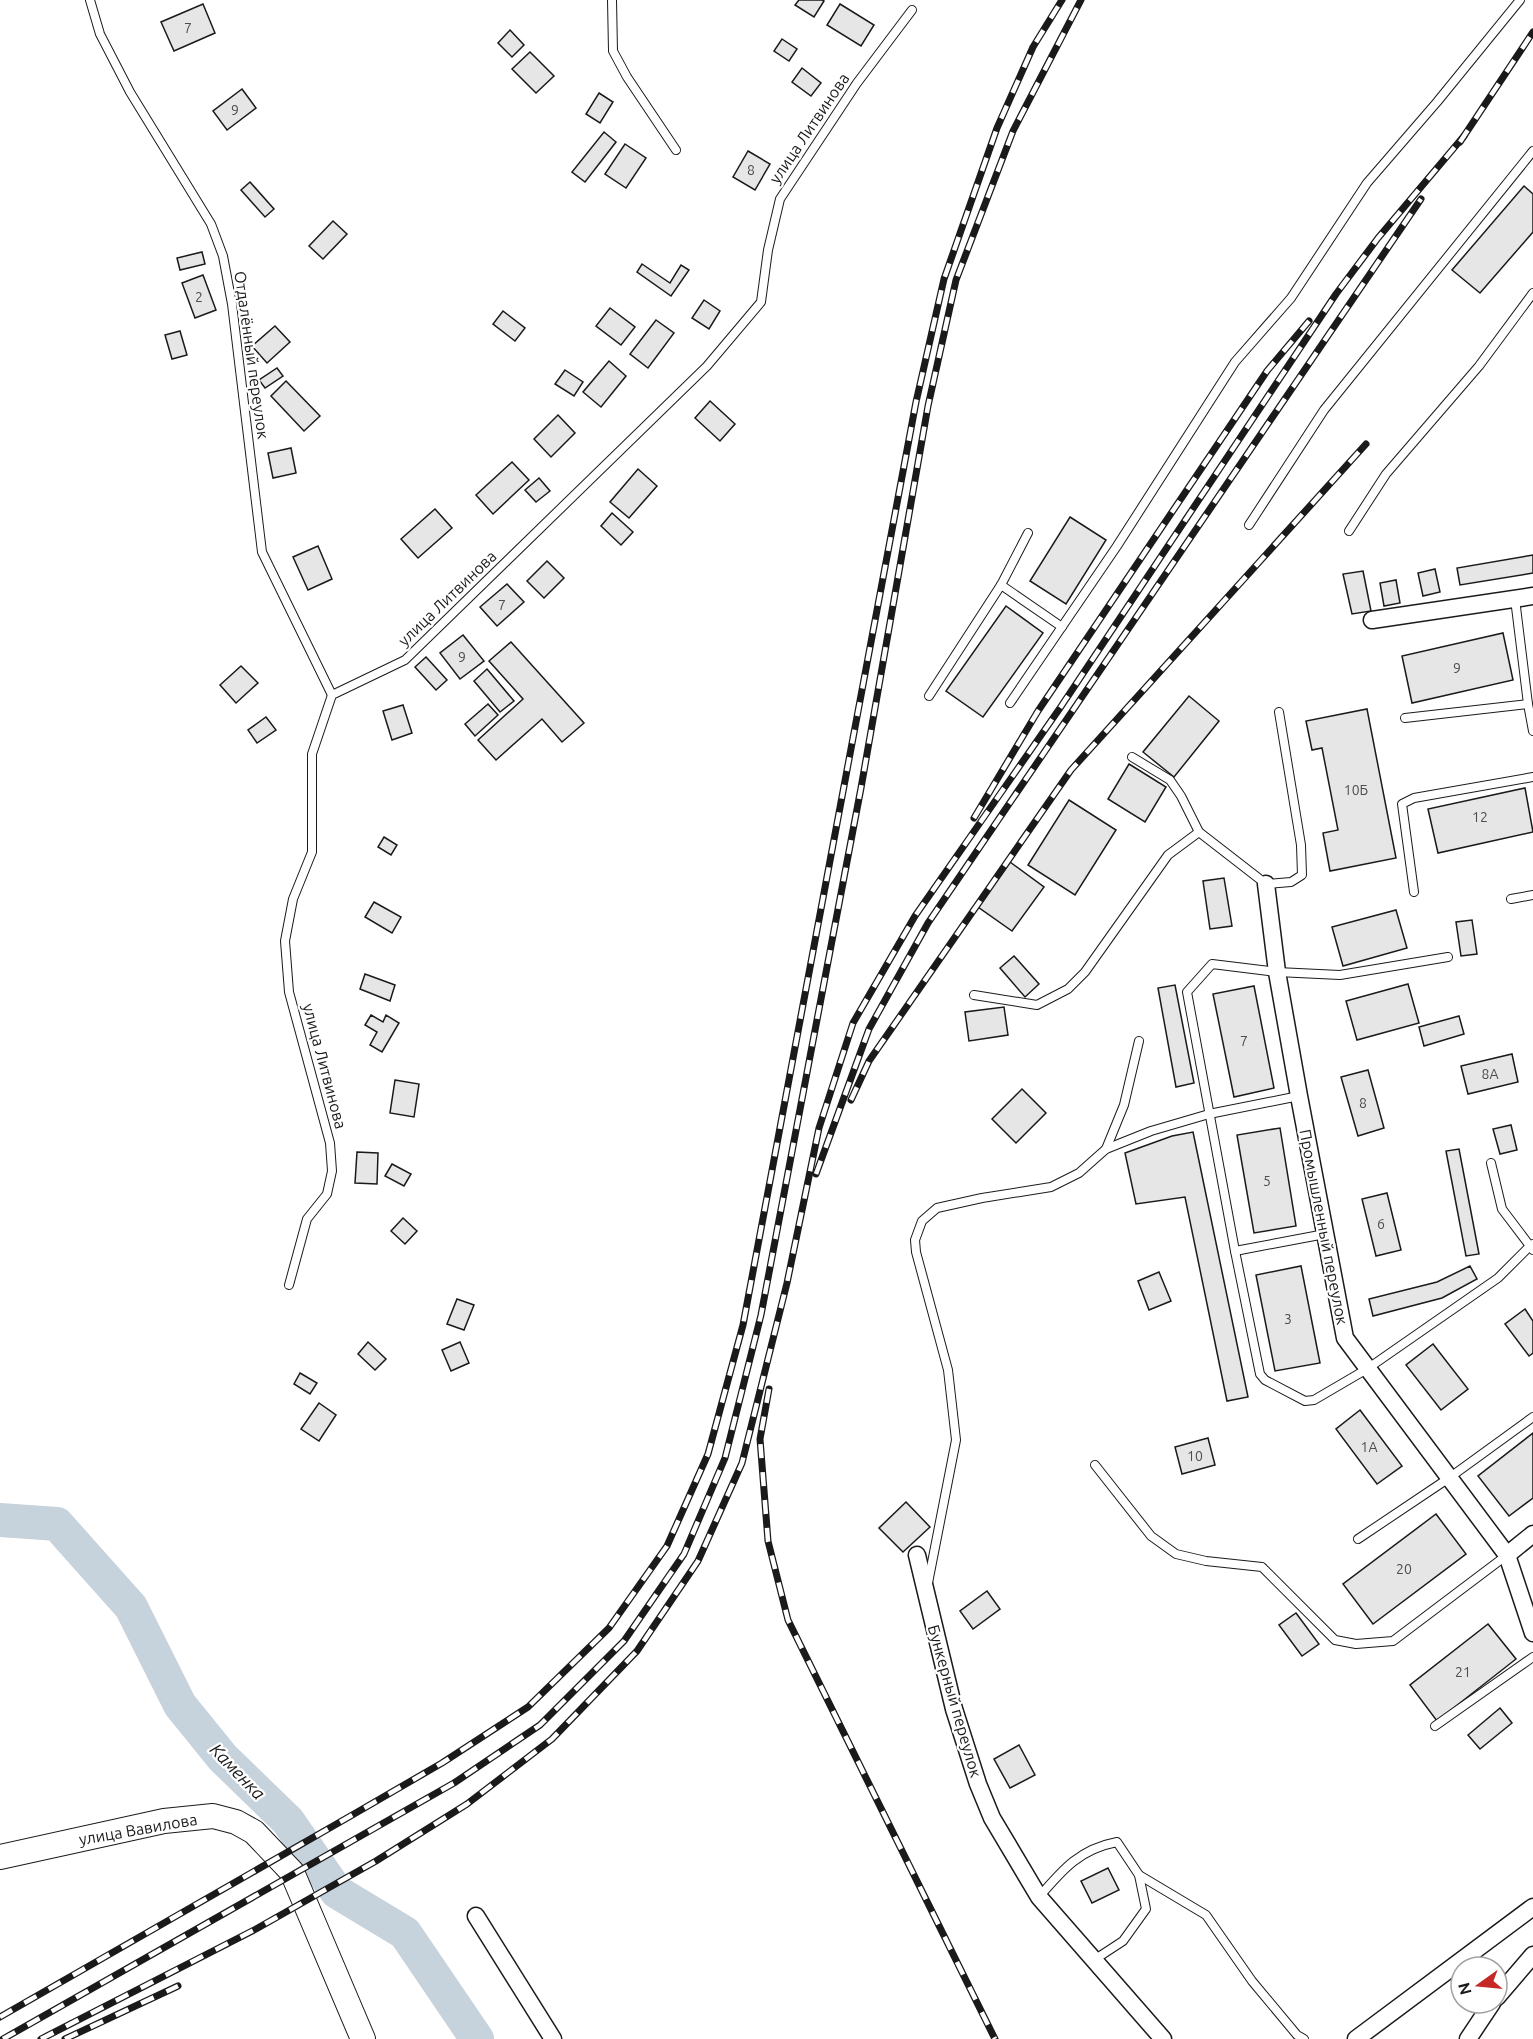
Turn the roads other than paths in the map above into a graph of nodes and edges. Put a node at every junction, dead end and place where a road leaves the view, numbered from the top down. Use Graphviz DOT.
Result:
graph roads {
  1 [pos="90,0"];
  2 [pos="612,0"];
  3 [pos="1520,0"];
  4 [pos="912,10"];
  5 [pos="676,150"];
  6 [pos="1533,151"];
  7 [pos="1533,293"];
  8 [pos="1249,525"];
  9 [pos="1349,531"];
  10 [pos="1028,533"];
  11 [pos="1001,585"];
  12 [pos="1533,596"];
  13 [pos="1515,599"];
  14 [pos="1372,620"];
  15 [pos="1062,627"];
  16 [pos="332,695"];
  17 [pos="929,696"];
  18 [pos="1010,703"];
  19 [pos="1528,704"];
  20 [pos="1279,712"];
  21 [pos="1404,718"];
  22 [pos="1533,730"];
  23 [pos="1132,757"];
  24 [pos="1533,777"];
  25 [pos="1199,832"];
  26 [pos="1266,884"];
  27 [pos="1414,892"];
  28 [pos="1533,896"];
  29 [pos="1511,899"];
  30 [pos="1448,957"];
  31 [pos="1277,972"];
  32 [pos="974,995"];
  33 [pos="1139,1041"];
  34 [pos="1299,1096"];
  35 [pos="1209,1114"];
  36 [pos="1106,1149"];
  37 [pos="1491,1163"];
  38 [pos="1325,1234"];
  39 [pos="1532,1247"];
  40 [pos="1235,1251"];
  41 [pos="290,1285"];
  42 [pos="1367,1370"];
  43 [pos="1533,1417"];
  44 [pos="1095,1465"];
  45 [pos="1449,1478"];
  46 [pos="1533,1534"];
  47 [pos="1358,1539"];
  48 [pos="917,1555"];
  49 [pos="1507,1555"];
  50 [pos="926,1595"];
  51 [pos="1533,1634"];
  52 [pos="1533,1657"];
  53 [pos="1435,1726"];
  54 [pos="0,1857"];
  55 [pos="1139,1875"];
  56 [pos="1039,1897"];
  57 [pos="1533,1907"];
  58 [pos="476,1916"];
  59 [pos="1533,1956"];
  60 [pos="1094,1960"];
  61 [pos="1509,1984"];
  62 [pos="1484,2015"];
  63 [pos="363,2039"];
  64 [pos="553,2039"];
  65 [pos="1163,2039"];
  66 [pos="1304,2039"];
  67 [pos="1356,2039"];
  68 [pos="1468,2039"];
  1 -- 16 [label="lane, Отдалённый переулок"];
  2 -- 5 [label="lane"];
  3 -- 15 [label="lane"];
  4 -- 16 [label="lane, улица Литвинова"];
  6 -- 8 [label="lane"];
  7 -- 9 [label="lane"];
  10 -- 11 [label="lane"];
  11 -- 15 [label="lane"];
  11 -- 17 [label="lane"];
  12 -- 13 [label="street"];
  13 -- 14 [label="street"];
  13 -- 19 [label="lane"];
  15 -- 18 [label="lane"];
  16 -- 41 [label="lane, улица Литвинова"];
  19 -- 21 [label="lane"];
  19 -- 22 [label="lane"];
  20 -- 26 [label="lane"];
  23 -- 25 [label="lane"];
  24 -- 27 [label="lane"];
  25 -- 26 [label="lane"];
  25 -- 32 [label="lane"];
  26 -- 31 [label="street, Промышленный переулок"];
  28 -- 29 [label="lane"];
  30 -- 31 [label="lane"];
  31 -- 34 [label="street, Промышленный переулок"];
  31 -- 35 [label="lane"];
  33 -- 36 [label="lane"];
  34 -- 35 [label="lane"];
  34 -- 38 [label="street, Промышленный переулок"];
  35 -- 36 [label="lane"];
  35 -- 40 [label="lane"];
  36 -- 50 [label="lane"];
  37 -- 39 [label="lane"];
  38 -- 40 [label="lane"];
  38 -- 42 [label="street, Промышленный переулок"];
  39 -- 42 [label="lane"];
  40 -- 42 [label="lane"];
  42 -- 45 [label="street, Промышленный переулок"];
  43 -- 45 [label="lane"];
  44 -- 49 [label="lane"];
  45 -- 47 [label="lane"];
  45 -- 49 [label="street, Промышленный переулок"];
  46 -- 49 [label="street"];
  48 -- 50 [label="street, Бункерный переулок"];
  49 -- 51 [label="street, Промышленный переулок"];
  50 -- 56 [label="street, Бункерный переулок"];
  52 -- 53 [label="lane"];
  54 -- 63 [label="main road, улица Вавилова"];
  55 -- 56 [label="lane"];
  55 -- 60 [label="lane"];
  55 -- 66 [label="lane"];
  56 -- 60 [label="street, Бункерный переулок"];
  57 -- 67 [label="street"];
  58 -- 64 [label="street"];
  59 -- 61 [label="street"];
  60 -- 65 [label="street, Бункерный переулок"];
  62 -- 68 [label="street"];
}
